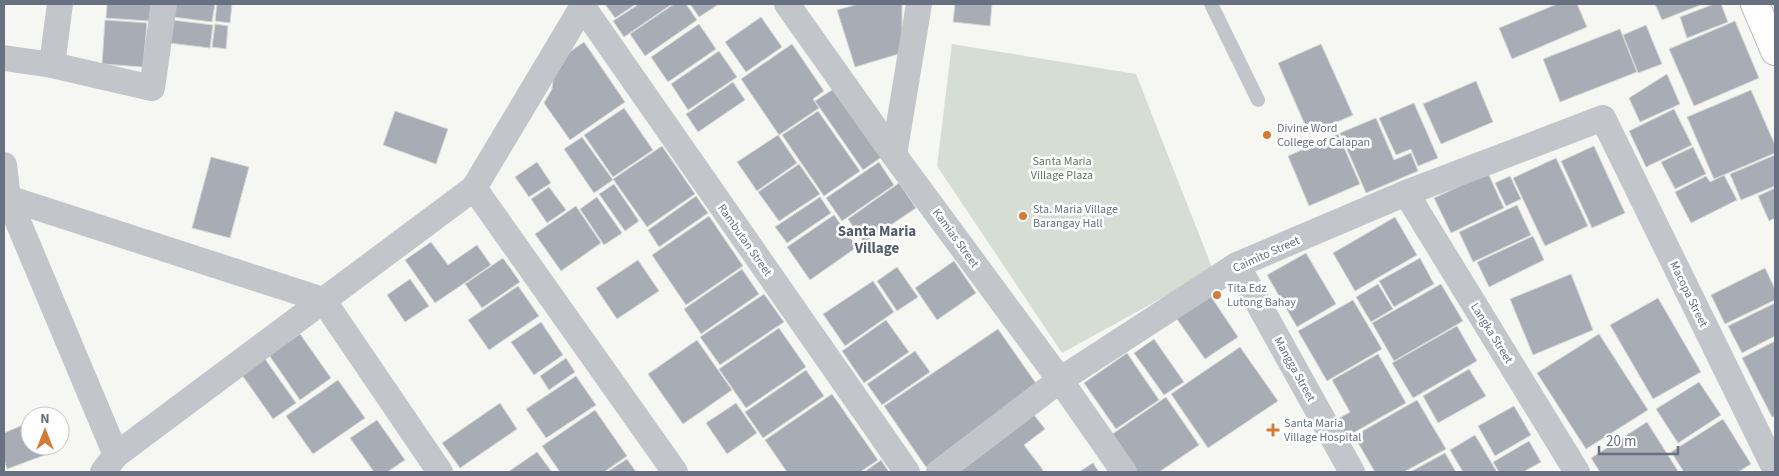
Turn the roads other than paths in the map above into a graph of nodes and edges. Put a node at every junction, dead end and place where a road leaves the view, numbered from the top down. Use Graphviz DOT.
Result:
graph roads {
  1 [pos="60,4"];
  2 [pos="164,4"];
  3 [pos="787,4"];
  4 [pos="919,4"];
  5 [pos="1210,4"];
  6 [pos="1755,4"];
  7 [pos="584,5"];
  8 [pos="1775,50"];
  9 [pos="4,58"];
  10 [pos="52,65"];
  11 [pos="1258,100"];
  12 [pos="1603,118"];
  13 [pos="894,155"];
  14 [pos="4,165"];
  15 [pos="474,188"];
  16 [pos="1406,193"];
  17 [pos="8,198"];
  18 [pos="1237,265"];
  19 [pos="323,300"];
  20 [pos="1060,380"];
  21 [pos="109,464"];
  22 [pos="1775,471"];
  23 [pos="440,472"];
  24 [pos="675,472"];
  25 [pos="907,472"];
  26 [pos="939,472"];
  27 [pos="1124,472"];
  28 [pos="1352,472"];
  29 [pos="1577,472"];
  1 -- 10 [label="street"];
  2 -- 10 [label="street"];
  3 -- 13 [label="street, Kamias Street"];
  4 -- 13 [label="street"];
  5 -- 11 [label="lane"];
  6 -- 8 [label="street"];
  7 -- 15 [label="street"];
  7 -- 25 [label="street, Rambutan Street"];
  9 -- 10 [label="street"];
  12 -- 16 [label="street, Caimito Street"];
  12 -- 22 [label="street, Macopa Street"];
  13 -- 20 [label="street, Kamias Street"];
  14 -- 17 [label="street"];
  15 -- 19 [label="street"];
  15 -- 24 [label="street"];
  16 -- 18 [label="street, Caimito Street"];
  16 -- 29 [label="street, Langka Street"];
  17 -- 19 [label="street"];
  17 -- 21 [label="street"];
  18 -- 20 [label="street, Caimito Street"];
  18 -- 28 [label="street, Mangga Street"];
  19 -- 21 [label="street"];
  19 -- 23 [label="street"];
  20 -- 26 [label="street, Caimito Street"];
  20 -- 27 [label="street, Kamias Street"];
}
